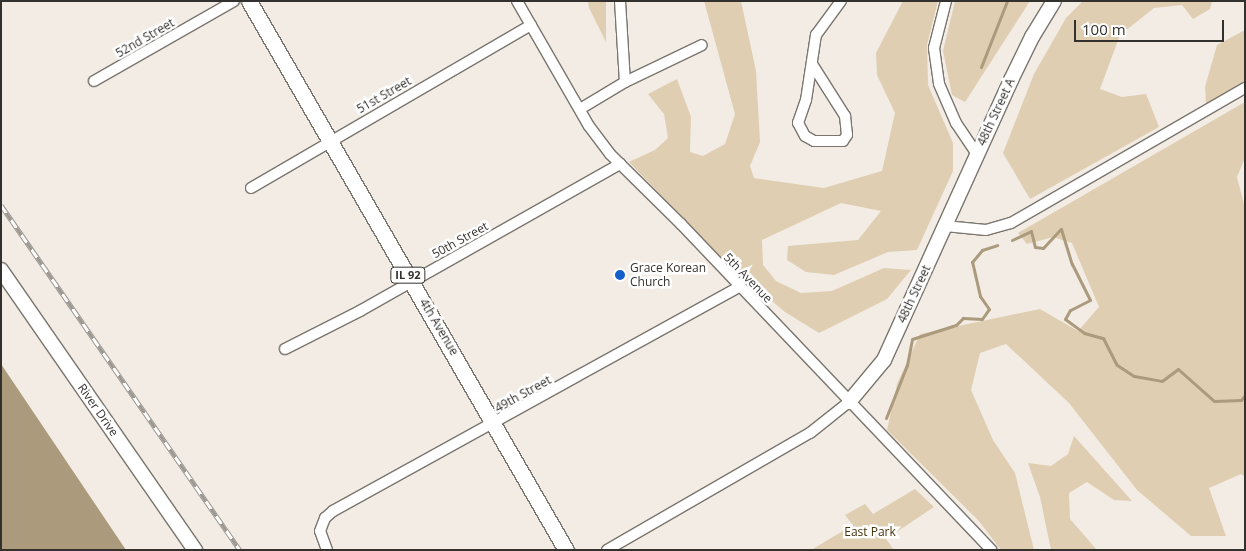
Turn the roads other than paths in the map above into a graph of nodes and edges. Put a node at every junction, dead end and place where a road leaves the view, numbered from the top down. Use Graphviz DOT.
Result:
graph roads {
  1 [pos="234,1"];
  2 [pos="249,1"];
  3 [pos="517,1"];
  4 [pos="620,1"];
  5 [pos="841,1"];
  6 [pos="946,1"];
  7 [pos="1054,1"];
  8 [pos="531,25"];
  9 [pos="702,45"];
  10 [pos="812,64"];
  11 [pos="94,81"];
  12 [pos="625,82"];
  13 [pos="1245,88"];
  14 [pos="580,109"];
  15 [pos="330,141"];
  16 [pos="977,154"];
  17 [pos="620,164"];
  18 [pos="251,188"];
  19 [pos="946,226"];
  20 [pos="1,270"];
  21 [pos="412,282"];
  22 [pos="739,287"];
  23 [pos="285,349"];
  24 [pos="850,402"];
  25 [pos="494,424"];
  26 [pos="194,550"];
  27 [pos="328,550"];
  28 [pos="566,550"];
  29 [pos="607,550"];
  30 [pos="991,550"];
  1 -- 11 [label="street, 52nd Street"];
  2 -- 15 [label="main road, 4th Avenue / IL 92"];
  3 -- 8 [label="street, 5th Avenue"];
  4 -- 12 [label="street"];
  5 -- 10 [label="street"];
  6 -- 16 [label="street"];
  7 -- 16 [label="street, 48th Street A"];
  8 -- 14 [label="street, 5th Avenue"];
  8 -- 15 [label="street, 51st Street"];
  9 -- 12 [label="street"];
  10 -- 10 [label="street"];
  12 -- 14 [label="street"];
  13 -- 19 [label="street"];
  14 -- 17 [label="street, 5th Avenue"];
  15 -- 18 [label="street, 51st Street"];
  15 -- 21 [label="main road, 4th Avenue / IL 92"];
  16 -- 19 [label="street, 48th Street A"];
  17 -- 21 [label="street, 50th Street"];
  17 -- 22 [label="street, 5th Avenue"];
  19 -- 24 [label="street, 48th Street"];
  20 -- 26 [label="street, River Drive"];
  21 -- 23 [label="street, 50th Street"];
  21 -- 25 [label="main road, 4th Avenue / IL 92"];
  22 -- 24 [label="street, 5th Avenue"];
  22 -- 25 [label="street, 49th Street"];
  24 -- 29 [label="street, 48th Street"];
  24 -- 30 [label="street, 5th Avenue"];
  25 -- 27 [label="street, 49th Street"];
  25 -- 28 [label="main road, 4th Avenue / IL 92"];
}
